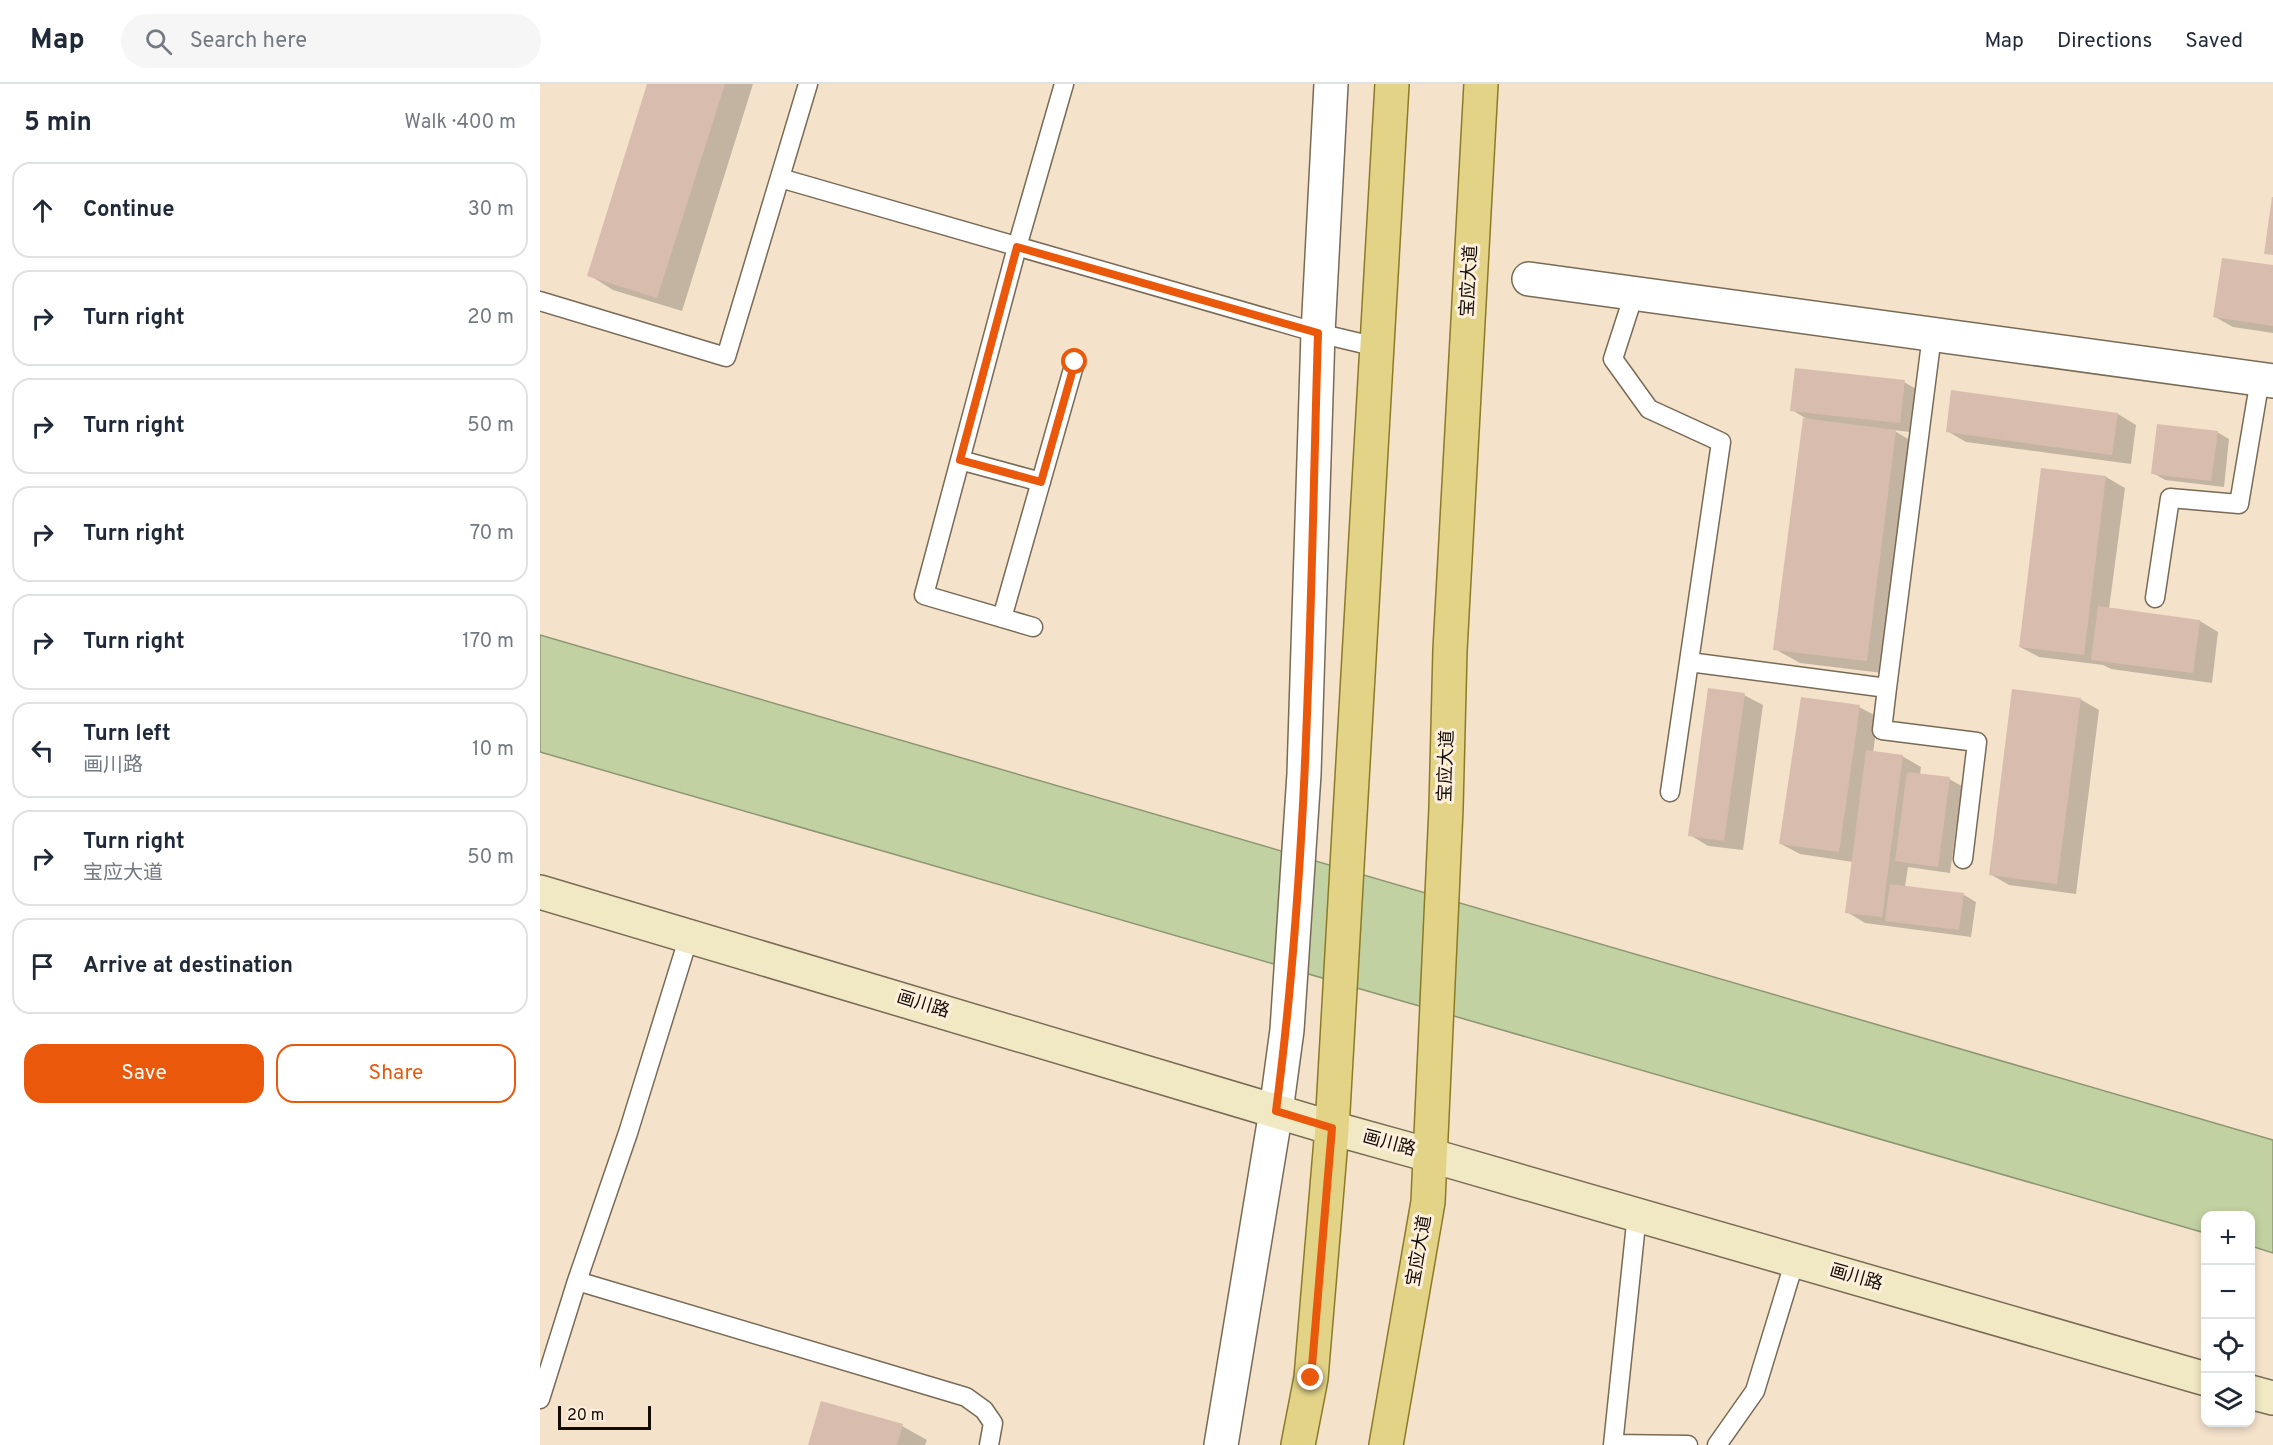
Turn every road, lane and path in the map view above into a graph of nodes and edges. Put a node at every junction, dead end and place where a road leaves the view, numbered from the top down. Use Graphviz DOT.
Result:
graph roads {
  1 [pos="808,84"];
  2 [pos="1064,84"];
  3 [pos="1331,84"];
  4 [pos="1392,84"];
  5 [pos="1481,84"];
  6 [pos="780,178"];
  7 [pos="1017,247"];
  8 [pos="1529,279"];
  9 [pos="1635,294"];
  10 [pos="540,301"];
  11 [pos="1318,333"];
  12 [pos="1932,335"];
  13 [pos="1377,347"];
  14 [pos="1075,362"];
  15 [pos="2267,380"];
  16 [pos="960,460"];
  17 [pos="1041,482"];
  18 [pos="2155,598"];
  19 [pos="1002,618"];
  20 [pos="1033,627"];
  21 [pos="1689,662"];
  22 [pos="1887,688"];
  23 [pos="1670,792"];
  24 [pos="1963,859"];
  25 [pos="540,892"];
  26 [pos="689,936"];
  27 [pos="1276,1111"];
  28 [pos="1332,1128"];
  29 [pos="1429,1155"];
  30 [pos="1637,1214"];
  31 [pos="1795,1260"];
  32 [pos="577,1281"];
  33 [pos="2201,1378"];
  34 [pos="2255,1393"];
  35 [pos="2273,1398"];
  36 [pos="540,1399"];
  37 [pos="1613,1444"];
  38 [pos="989,1445"];
  39 [pos="1221,1445"];
  40 [pos="1299,1445"];
  41 [pos="1386,1445"];
  42 [pos="1688,1445"];
  43 [pos="1717,1445"];
  1 -- 6 [label="lane"];
  2 -- 7 [label="lane"];
  3 -- 11 [label="street"];
  4 -- 13 [label="main road"];
  5 -- 29 [label="main road, 宝应大道"];
  6 -- 7 [label="lane"];
  6 -- 10 [label="lane"];
  7 -- 11 [label="lane"];
  7 -- 16 [label="lane"];
  8 -- 9 [label="street"];
  9 -- 12 [label="street"];
  9 -- 21 [label="lane"];
  11 -- 13 [label="lane"];
  11 -- 27 [label="street"];
  12 -- 15 [label="street"];
  12 -- 22 [label="lane"];
  13 -- 28 [label="main road"];
  14 -- 17 [label="lane"];
  15 -- 18 [label="lane"];
  16 -- 17 [label="lane"];
  16 -- 19 [label="lane"];
  17 -- 19 [label="lane"];
  19 -- 20 [label="lane"];
  21 -- 22 [label="lane"];
  21 -- 23 [label="lane"];
  22 -- 24 [label="lane"];
  25 -- 26 [label="street, 画川路"];
  26 -- 27 [label="street, 画川路"];
  26 -- 32 [label="lane"];
  27 -- 28 [label="street, 画川路"];
  27 -- 39 [label="street"];
  28 -- 29 [label="street, 画川路"];
  28 -- 40 [label="main road"];
  29 -- 30 [label="street, 画川路"];
  29 -- 41 [label="main road, 宝应大道"];
  30 -- 31 [label="street, 画川路"];
  30 -- 37 [label="lane"];
  31 -- 33 [label="street, 画川路"];
  31 -- 43 [label="lane"];
  32 -- 36 [label="lane"];
  32 -- 38 [label="lane"];
  34 -- 35 [label="street"];
  37 -- 42 [label="lane"];
}
